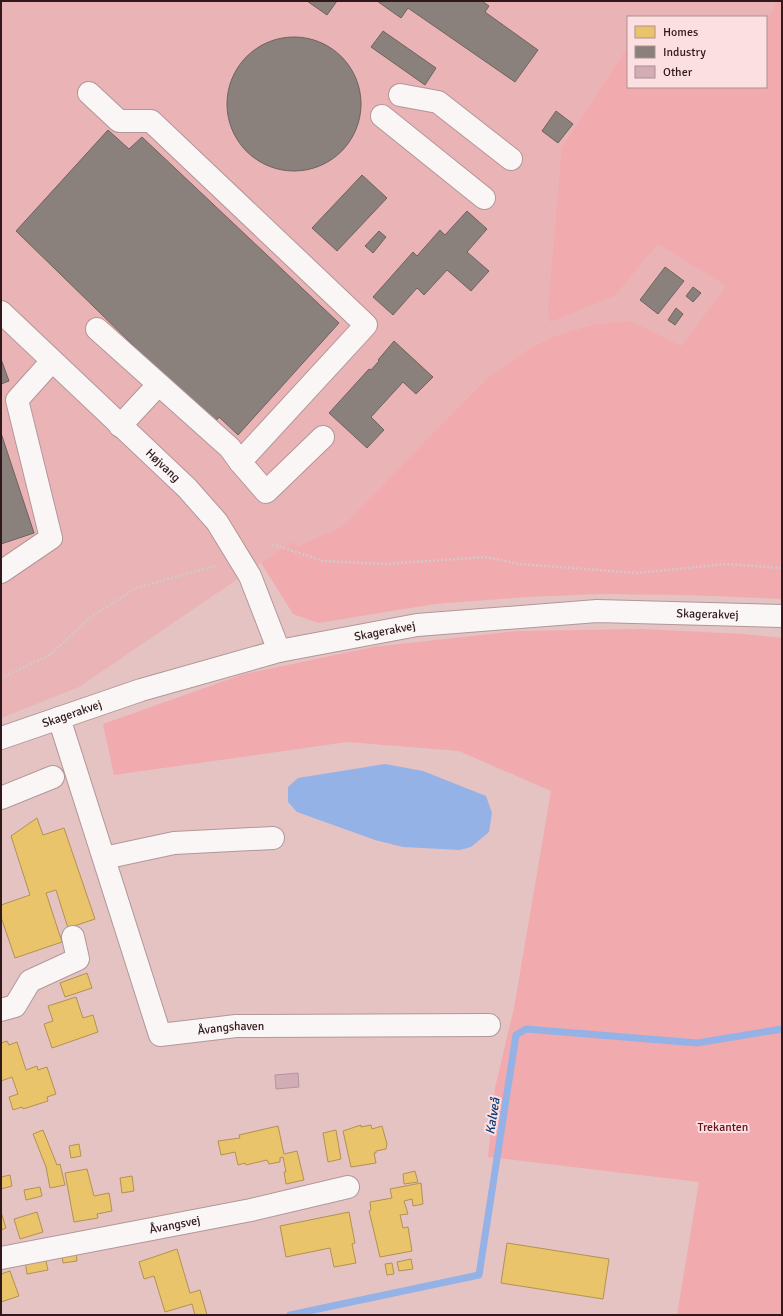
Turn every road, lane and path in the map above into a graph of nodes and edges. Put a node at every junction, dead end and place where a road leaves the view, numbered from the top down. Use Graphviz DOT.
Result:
graph roads {
  1 [pos="89,93"];
  2 [pos="400,95"];
  3 [pos="382,116"];
  4 [pos="511,159"];
  5 [pos="484,198"];
  6 [pos="1,312"];
  7 [pos="96,329"];
  8 [pos="52,361"];
  9 [pos="158,385"];
  10 [pos="120,426"];
  11 [pos="323,437"];
  12 [pos="240,462"];
  13 [pos="272,544"];
  14 [pos="240,559"];
  15 [pos="782,568"];
  16 [pos="1,572"];
  17 [pos="782,616"];
  18 [pos="279,651"];
  19 [pos="1,678"];
  20 [pos="59,718"];
  21 [pos="1,738"];
  22 [pos="53,777"];
  23 [pos="1,798"];
  24 [pos="273,838"];
  25 [pos="104,858"];
  26 [pos="72,937"];
  27 [pos="1,1010"];
  28 [pos="489,1025"];
  29 [pos="348,1187"];
  30 [pos="1,1258"];
  1 -- 12 [label="street"];
  2 -- 4 [label="street"];
  3 -- 5 [label="street"];
  6 -- 8 [label="street, Højvang"];
  7 -- 9 [label="street"];
  8 -- 10 [label="street, Højvang"];
  8 -- 16 [label="street"];
  9 -- 10 [label="street"];
  9 -- 12 [label="street"];
  10 -- 14 [label="street, Højvang"];
  11 -- 12 [label="street"];
  13 -- 15 [label="path"];
  14 -- 18 [label="street, Højvang"];
  14 -- 19 [label="path"];
  17 -- 18 [label="street, Skagerakvej"];
  18 -- 20 [label="street, Skagerakvej"];
  20 -- 21 [label="street, Skagerakvej"];
  20 -- 25 [label="street, Åvangshaven"];
  22 -- 23 [label="street"];
  24 -- 25 [label="street"];
  25 -- 28 [label="street, Åvangshaven"];
  26 -- 27 [label="street"];
  29 -- 30 [label="street, Åvangsvej"];
}
